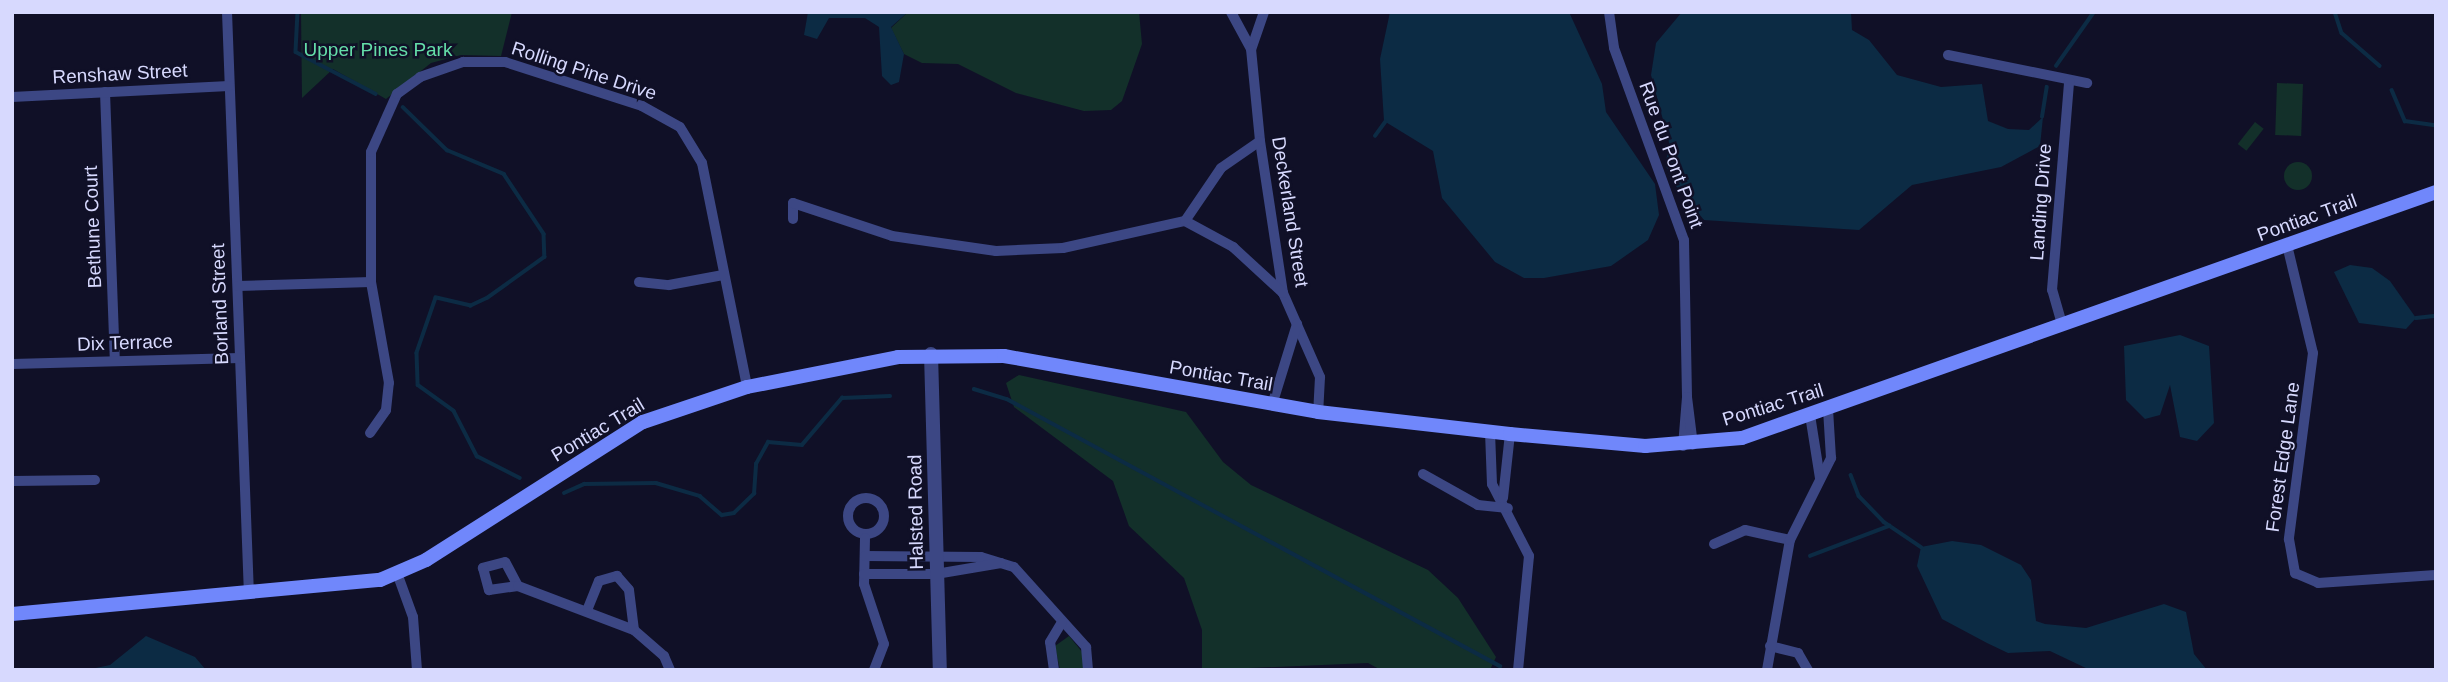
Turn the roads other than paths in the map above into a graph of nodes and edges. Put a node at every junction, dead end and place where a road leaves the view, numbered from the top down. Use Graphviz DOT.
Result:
graph roads {
  1 [pos="227,12"];
  2 [pos="1231,12"];
  3 [pos="1264,12"];
  4 [pos="1609,12"];
  5 [pos="1251,50"];
  6 [pos="1948,55"];
  7 [pos="2069,81"];
  8 [pos="2087,83"];
  9 [pos="229,86"];
  10 [pos="106,92"];
  11 [pos="12,97"];
  12 [pos="1260,141"];
  13 [pos="2436,192"];
  14 [pos="793,219"];
  15 [pos="1185,221"];
  16 [pos="2287,245"];
  17 [pos="723,275"];
  18 [pos="371,282"];
  19 [pos="639,282"];
  20 [pos="238,286"];
  21 [pos="1283,293"];
  22 [pos="1297,324"];
  23 [pos="2062,324"];
  24 [pos="931,354"];
  25 [pos="240,358"];
  26 [pos="115,361"];
  27 [pos="12,364"];
  28 [pos="747,387"];
  29 [pos="1272,405"];
  30 [pos="1828,409"];
  31 [pos="1318,412"];
  32 [pos="1810,415"];
  33 [pos="1490,432"];
  34 [pos="370,433"];
  35 [pos="1510,435"];
  36 [pos="1688,445"];
  37 [pos="1423,474"];
  38 [pos="1820,478"];
  39 [pos="95,480"];
  40 [pos="12,481"];
  41 [pos="1505,503"];
  42 [pos="865,538"];
  43 [pos="1790,540"];
  44 [pos="1714,544"];
  45 [pos="864,556"];
  46 [pos="936,557"];
  47 [pos="1001,563"];
  48 [pos="397,573"];
  49 [pos="864,574"];
  50 [pos="936,574"];
  51 [pos="2436,575"];
  52 [pos="518,586"];
  53 [pos="249,594"];
  54 [pos="588,608"];
  55 [pos="12,614"];
  56 [pos="1062,622"];
  57 [pos="634,630"];
  58 [pos="1770,646"];
  59 [pos="417,670"];
  60 [pos="670,670"];
  61 [pos="874,670"];
  62 [pos="940,670"];
  63 [pos="1054,670"];
  64 [pos="1088,670"];
  65 [pos="1518,670"];
  66 [pos="1767,670"];
  67 [pos="1808,670"];
  1 -- 9 [label="street, Borland Street"];
  2 -- 5 [label="street"];
  3 -- 5 [label="street, Deckerland Street"];
  4 -- 36 [label="street, Rue du Pont Point"];
  5 -- 12 [label="street, Deckerland Street"];
  6 -- 7 [label="street"];
  7 -- 8 [label="street"];
  7 -- 23 [label="street, Landing Drive"];
  9 -- 10 [label="street, Renshaw Street"];
  9 -- 20 [label="street, Borland Street"];
  10 -- 11 [label="street, Renshaw Street"];
  10 -- 26 [label="street, Bethune Court"];
  12 -- 15 [label="street"];
  12 -- 21 [label="street, Deckerland Street"];
  13 -- 16 [label="main road, Pontiac Trail"];
  14 -- 15 [label="street"];
  15 -- 21 [label="street"];
  16 -- 23 [label="main road, Pontiac Trail"];
  16 -- 51 [label="street, Forest Edge Lane"];
  17 -- 18 [label="street, Rolling Pine Drive"];
  17 -- 19 [label="street"];
  17 -- 28 [label="street, Rolling Pine Drive"];
  18 -- 20 [label="street"];
  18 -- 34 [label="street, Rolling Pine Drive"];
  20 -- 25 [label="street, Borland Street"];
  21 -- 22 [label="street, Deckerland Street"];
  22 -- 29 [label="street"];
  22 -- 31 [label="street, Deckerland Street"];
  23 -- 30 [label="main road, Pontiac Trail"];
  24 -- 28 [label="main road, Pontiac Trail"];
  24 -- 29 [label="main road, Pontiac Trail"];
  24 -- 46 [label="street, Halsted Road"];
  25 -- 26 [label="street, Dix Terrace"];
  25 -- 53 [label="street, Borland Street"];
  26 -- 27 [label="street, Dix Terrace"];
  28 -- 48 [label="main road, Pontiac Trail"];
  29 -- 31 [label="main road, Pontiac Trail"];
  30 -- 32 [label="main road, Pontiac Trail"];
  30 -- 38 [label="street"];
  31 -- 33 [label="main road, Pontiac Trail"];
  32 -- 36 [label="main road, Pontiac Trail"];
  32 -- 38 [label="street"];
  33 -- 35 [label="main road, Pontiac Trail"];
  33 -- 41 [label="street"];
  35 -- 36 [label="main road, Pontiac Trail"];
  35 -- 41 [label="street"];
  37 -- 41 [label="street"];
  38 -- 43 [label="street"];
  39 -- 40 [label="street"];
  41 -- 65 [label="street"];
  42 -- 45 [label="street"];
  43 -- 44 [label="street"];
  43 -- 58 [label="street"];
  45 -- 46 [label="street"];
  45 -- 49 [label="street"];
  46 -- 47 [label="street"];
  46 -- 50 [label="street, Halsted Road"];
  47 -- 50 [label="street"];
  47 -- 56 [label="street"];
  48 -- 53 [label="main road, Pontiac Trail"];
  48 -- 59 [label="street"];
  49 -- 50 [label="street"];
  49 -- 61 [label="street"];
  50 -- 62 [label="street, Halsted Road"];
  52 -- 54 [label="street"];
  53 -- 55 [label="main road, Pontiac Trail"];
  54 -- 57 [label="street"];
  54 -- 57 [label="street"];
  56 -- 63 [label="street"];
  56 -- 64 [label="street"];
  57 -- 60 [label="street"];
  58 -- 66 [label="street"];
  58 -- 67 [label="street"];
}
